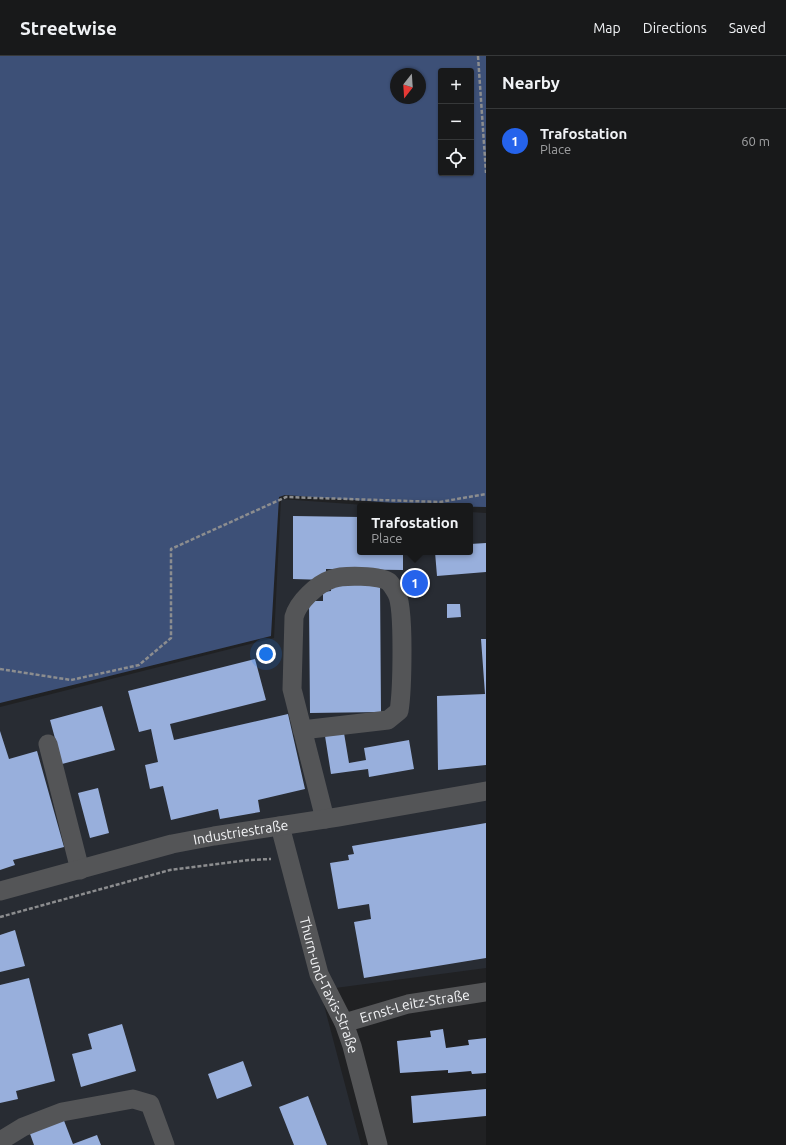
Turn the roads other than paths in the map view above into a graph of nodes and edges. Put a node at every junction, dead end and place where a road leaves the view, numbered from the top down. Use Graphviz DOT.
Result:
graph roads {
  1 [pos="302,730"];
  2 [pos="48,744"];
  3 [pos="486,791"];
  4 [pos="325,819"];
  5 [pos="280,826"];
  6 [pos="80,870"];
  7 [pos="0,892"];
  8 [pos="486,992"];
  9 [pos="344,1023"];
  10 [pos="0,1141"];
  11 [pos="165,1145"];
  12 [pos="378,1145"];
  1 -- 1 [label="street"];
  1 -- 4 [label="street"];
  2 -- 6 [label="street"];
  3 -- 4 [label="street, Industriestraße"];
  4 -- 5 [label="street, Industriestraße"];
  5 -- 6 [label="street, Industriestraße"];
  5 -- 9 [label="street, Thurn-und-Taxis-Straße"];
  6 -- 7 [label="street, Industriestraße"];
  8 -- 9 [label="street, Ernst-Leitz-Straße"];
  9 -- 12 [label="street, Thurn-und-Taxis-Straße"];
  10 -- 11 [label="street"];
}
